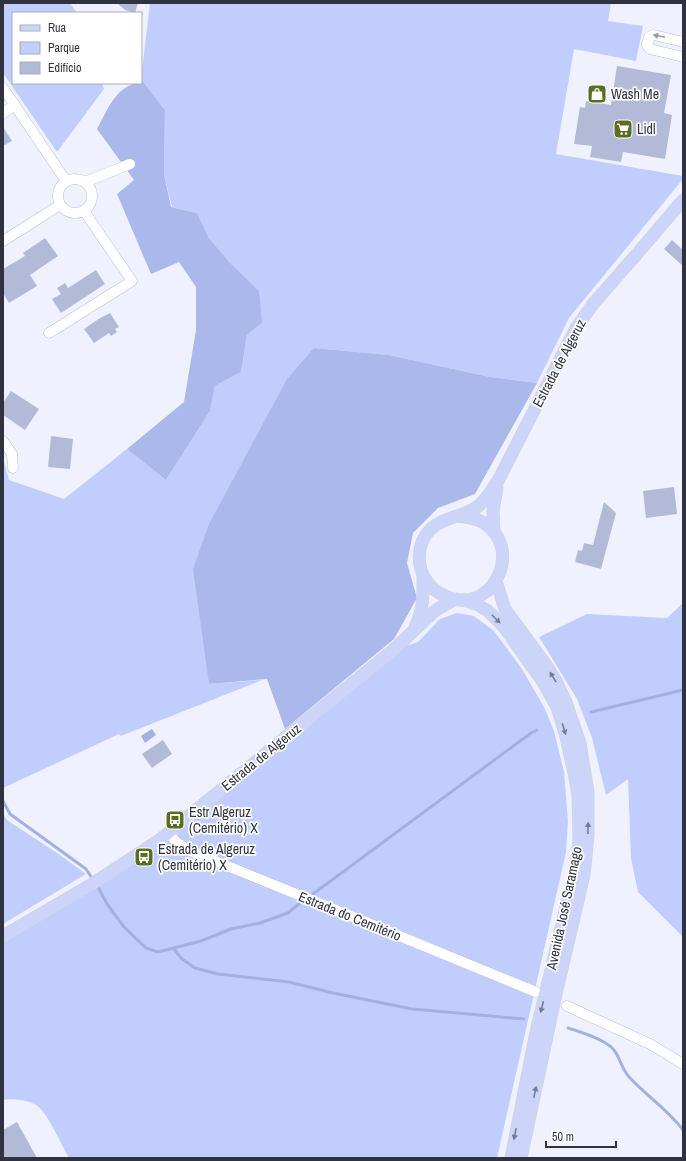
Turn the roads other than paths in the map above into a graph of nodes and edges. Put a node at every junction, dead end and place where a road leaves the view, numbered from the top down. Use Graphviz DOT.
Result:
graph roads {
  1 [pos="683,42"];
  2 [pos="683,57"];
  3 [pos="3,88"];
  4 [pos="15,105"];
  5 [pos="3,113"];
  6 [pos="130,164"];
  7 [pos="66,181"];
  8 [pos="85,182"];
  9 [pos="682,201"];
  10 [pos="60,205"];
  11 [pos="84,211"];
  12 [pos="3,241"];
  13 [pos="49,333"];
  14 [pos="3,441"];
  15 [pos="13,468"];
  16 [pos="499,479"];
  17 [pos="458,516"];
  18 [pos="494,532"];
  19 [pos="423,576"];
  20 [pos="496,581"];
  21 [pos="459,600"];
  22 [pos="411,633"];
  23 [pos="169,833"];
  24 [pos="3,936"];
  25 [pos="536,992"];
  26 [pos="567,1006"];
  27 [pos="683,1064"];
  28 [pos="511,1158"];
  29 [pos="521,1158"];
  1 -- 2 [label="street, one-way"];
  3 -- 4 [label="street"];
  4 -- 5 [label="street"];
  4 -- 7 [label="street"];
  6 -- 8 [label="street"];
  7 -- 8 [label="street"];
  7 -- 10 [label="street"];
  8 -- 11 [label="street"];
  9 -- 16 [label="main road, Estrada de Algeruz"];
  10 -- 11 [label="street"];
  10 -- 12 [label="street"];
  11 -- 13 [label="street"];
  14 -- 15 [label="street"];
  16 -- 17 [label="main road, Estrada de Algeruz"];
  16 -- 18 [label="main road, Estrada de Algeruz"];
  17 -- 18 [label="main road, Estrada de Algeruz"];
  17 -- 19 [label="main road, Estrada de Algeruz"];
  18 -- 20 [label="main road, Estrada de Algeruz"];
  19 -- 21 [label="main road, Estrada de Algeruz"];
  19 -- 22 [label="main road, Estrada de Algeruz"];
  20 -- 21 [label="main road, Estrada de Algeruz"];
  29 -- 20 [label="main road, Avenida José Saramago, one-way"];
  21 -- 22 [label="main road, Estrada de Algeruz"];
  21 -- 28 [label="main road, Avenida José Saramago, one-way"];
  22 -- 23 [label="main road, Estrada de Algeruz"];
  23 -- 24 [label="main road, Estrada de Algeruz"];
  23 -- 25 [label="street, Estrada do Cemitério"];
  26 -- 27 [label="street"];
}
